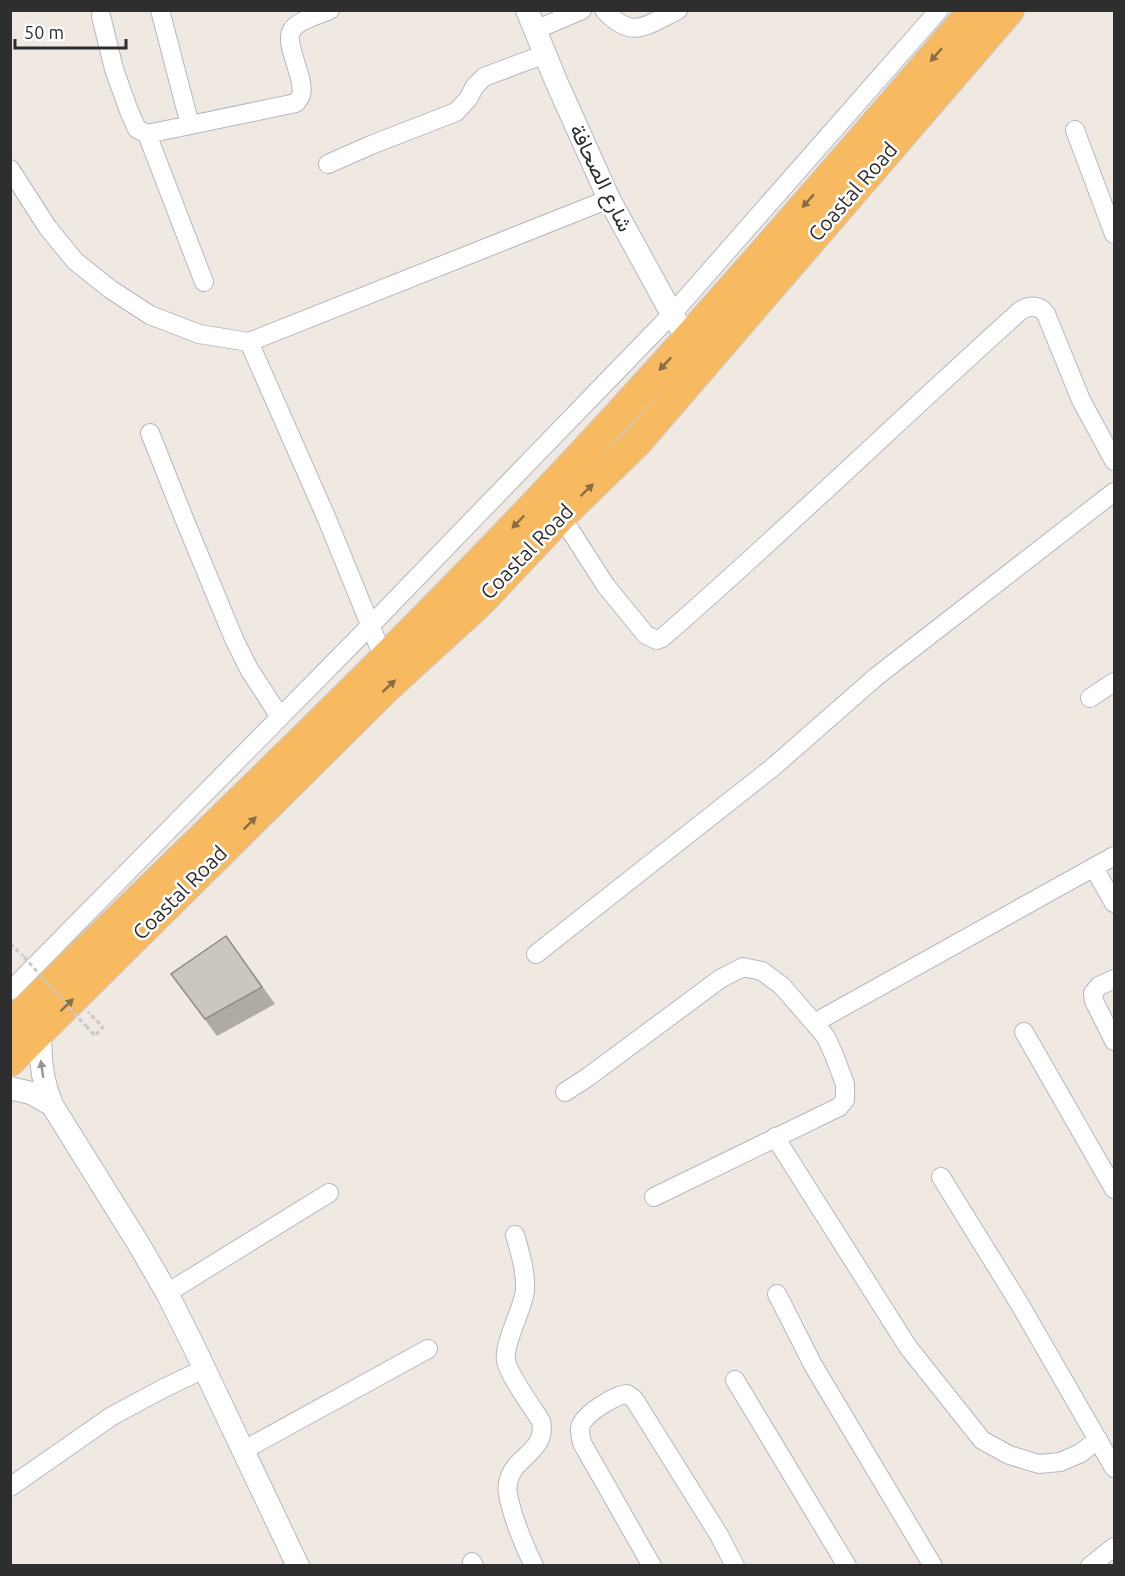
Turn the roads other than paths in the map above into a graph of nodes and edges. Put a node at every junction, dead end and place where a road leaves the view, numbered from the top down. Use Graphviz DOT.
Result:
graph roads {
  1 [pos="160,10"];
  2 [pos="330,10"];
  3 [pos="582,10"];
  4 [pos="604,10"];
  5 [pos="678,10"];
  6 [pos="939,10"];
  7 [pos="975,10"];
  8 [pos="1009,10"];
  9 [pos="101,16"];
  10 [pos="531,20"];
  11 [pos="545,54"];
  12 [pos="190,125"];
  13 [pos="1075,130"];
  14 [pos="147,134"];
  15 [pos="328,164"];
  16 [pos="10,169"];
  17 [pos="609,199"];
  18 [pos="1114,234"];
  19 [pos="204,282"];
  20 [pos="672,314"];
  21 [pos="688,340"];
  22 [pos="249,342"];
  23 [pos="150,433"];
  24 [pos="1114,461"];
  25 [pos="1114,492"];
  26 [pos="561,516"];
  27 [pos="370,626"];
  28 [pos="384,659"];
  29 [pos="1114,682"];
  30 [pos="1090,698"];
  31 [pos="280,717"];
  32 [pos="1114,856"];
  33 [pos="1094,868"];
  34 [pos="1114,903"];
  35 [pos="536,954"];
  36 [pos="1114,979"];
  37 [pos="10,990"];
  38 [pos="814,1023"];
  39 [pos="10,1025"];
  40 [pos="41,1030"];
  41 [pos="1024,1032"];
  42 [pos="1114,1041"];
  43 [pos="10,1061"];
  44 [pos="10,1088"];
  45 [pos="565,1092"];
  46 [pos="52,1105"];
  47 [pos="775,1137"];
  48 [pos="941,1177"];
  49 [pos="1114,1189"];
  50 [pos="329,1193"];
  51 [pos="654,1197"];
  52 [pos="515,1235"];
  53 [pos="167,1293"];
  54 [pos="777,1294"];
  55 [pos="428,1349"];
  56 [pos="204,1369"];
  57 [pos="735,1380"];
  58 [pos="1098,1439"];
  59 [pos="242,1451"];
  60 [pos="1114,1468"];
  61 [pos="13,1480"];
  62 [pos="1114,1547"];
  63 [pos="298,1566"];
  64 [pos="534,1566"];
  65 [pos="652,1566"];
  66 [pos="735,1566"];
  67 [pos="847,1566"];
  68 [pos="933,1566"];
  69 [pos="1090,1566"];
  1 -- 12 [label="street"];
  2 -- 12 [label="street"];
  3 -- 10 [label="street"];
  4 -- 5 [label="street"];
  6 -- 20 [label="street"];
  7 -- 21 [label="highway, Coastal Road, one-way"];
  26 -- 8 [label="highway, Coastal Road, one-way"];
  9 -- 14 [label="street"];
  10 -- 11 [label="street, شارع الصحافة"];
  11 -- 15 [label="street"];
  11 -- 17 [label="street, شارع الصحافة"];
  12 -- 14 [label="street"];
  13 -- 18 [label="street"];
  14 -- 19 [label="street"];
  16 -- 22 [label="street"];
  17 -- 20 [label="street, شارع الصحافة"];
  17 -- 22 [label="street"];
  20 -- 21 [label="street, شارع الصحافة"];
  20 -- 27 [label="street"];
  21 -- 28 [label="highway, Coastal Road, one-way"];
  22 -- 27 [label="street"];
  23 -- 31 [label="street"];
  24 -- 26 [label="street"];
  25 -- 35 [label="street"];
  40 -- 26 [label="highway, Coastal Road, one-way"];
  27 -- 28 [label="street"];
  27 -- 31 [label="street"];
  28 -- 39 [label="highway, Coastal Road"];
  29 -- 30 [label="street"];
  31 -- 37 [label="street"];
  32 -- 33 [label="street"];
  33 -- 34 [label="street"];
  33 -- 38 [label="street"];
  36 -- 42 [label="street"];
  38 -- 45 [label="street"];
  38 -- 47 [label="street"];
  40 -- 43 [label="highway, Coastal Road"];
  46 -- 40 [label="street, one-way"];
  41 -- 49 [label="street"];
  44 -- 46 [label="street"];
  46 -- 53 [label="street"];
  47 -- 51 [label="street"];
  47 -- 58 [label="street"];
  48 -- 58 [label="street"];
  50 -- 53 [label="street"];
  52 -- 64 [label="street"];
  53 -- 56 [label="street"];
  54 -- 68 [label="street"];
  55 -- 59 [label="street"];
  56 -- 59 [label="street"];
  56 -- 61 [label="street"];
  57 -- 67 [label="street"];
  58 -- 60 [label="street"];
  59 -- 63 [label="street"];
  62 -- 69 [label="street"];
  65 -- 66 [label="street"];
}
